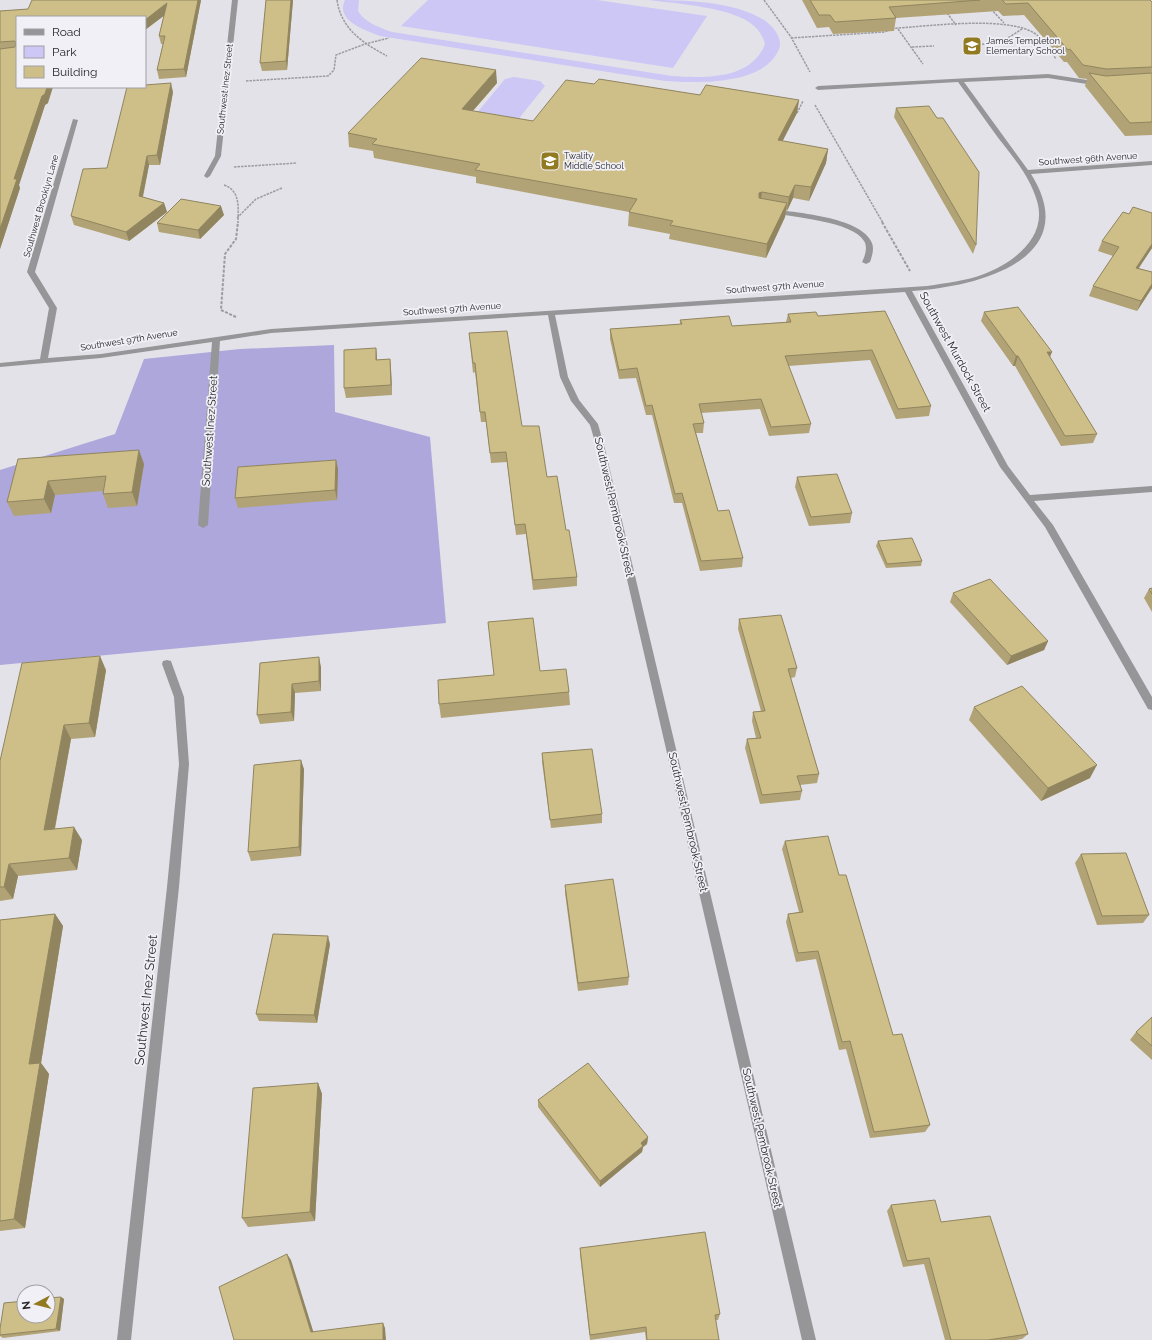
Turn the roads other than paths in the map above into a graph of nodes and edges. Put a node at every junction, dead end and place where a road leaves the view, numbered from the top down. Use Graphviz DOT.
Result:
graph roads {
  1 [pos="234,0"];
  2 [pos="960,81"];
  3 [pos="1109,84"];
  4 [pos="818,88"];
  5 [pos="75,120"];
  6 [pos="1152,163"];
  7 [pos="1026,172"];
  8 [pos="207,176"];
  9 [pos="767,210"];
  10 [pos="866,262"];
  11 [pos="907,289"];
  12 [pos="551,312"];
  13 [pos="216,338"];
  14 [pos="43,362"];
  15 [pos="0,365"];
  16 [pos="1152,489"];
  17 [pos="1028,498"];
  18 [pos="203,525"];
  19 [pos="167,664"];
  20 [pos="1152,706"];
  21 [pos="124,1340"];
  22 [pos="809,1340"];
  1 -- 8 [label="street, Southwest Inez Street"];
  2 -- 3 [label="street"];
  2 -- 4 [label="street"];
  2 -- 7 [label="street, Southwest Murdock Street"];
  5 -- 14 [label="street, Southwest Brooklyn Lane"];
  6 -- 7 [label="street, Southwest 96th Avenue"];
  7 -- 11 [label="street, Southwest Murdock Street"];
  9 -- 10 [label="street"];
  11 -- 12 [label="street, Southwest 97th Avenue"];
  11 -- 17 [label="street, Southwest Murdock Street"];
  12 -- 13 [label="street, Southwest 97th Avenue"];
  12 -- 22 [label="street, Southwest Pembrook Street"];
  13 -- 14 [label="street, Southwest 97th Avenue"];
  13 -- 18 [label="street, Southwest Inez Street"];
  14 -- 15 [label="street, Southwest 97th Avenue"];
  16 -- 17 [label="street"];
  17 -- 20 [label="street, Southwest Murdock Street"];
  19 -- 21 [label="street, Southwest Inez Street"];
}
